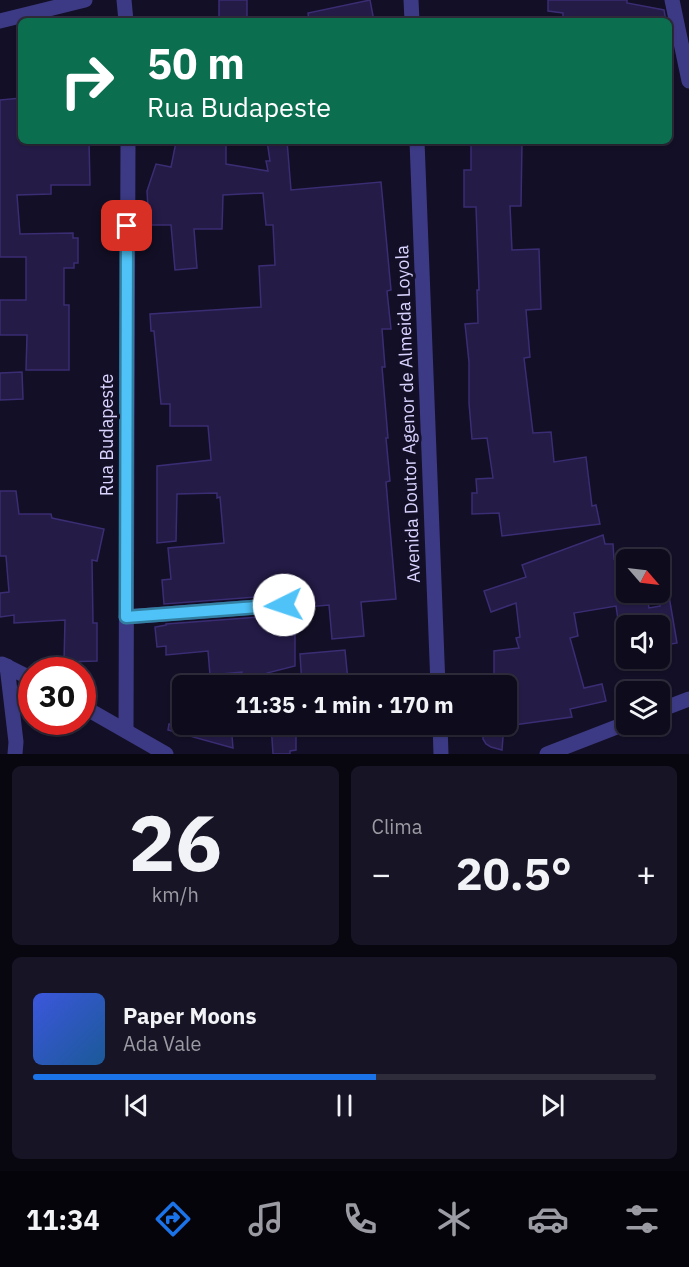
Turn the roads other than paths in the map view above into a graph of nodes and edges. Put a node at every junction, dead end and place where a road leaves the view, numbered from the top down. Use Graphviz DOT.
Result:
graph roads {
  1 [pos="85,0"];
  2 [pos="124,0"];
  3 [pos="411,0"];
  4 [pos="672,0"];
  5 [pos="126,18"];
  6 [pos="412,18"];
  7 [pos="0,21"];
  8 [pos="689,81"];
  9 [pos="128,144"];
  10 [pos="417,144"];
  11 [pos="284,605"];
  12 [pos="126,617"];
  13 [pos="4,665"];
  14 [pos="18,672"];
  15 [pos="438,675"];
  16 [pos="689,699"];
  17 [pos="670,706"];
  18 [pos="96,714"];
  19 [pos="616,727"];
  20 [pos="126,730"];
  21 [pos="440,735"];
  22 [pos="15,754"];
  23 [pos="166,754"];
  24 [pos="441,754"];
  25 [pos="548,754"];
  1 -- 7 [label="street"];
  2 -- 5 [label="street"];
  3 -- 6 [label="street"];
  4 -- 8 [label="street"];
  9 -- 12 [label="street, Rua Budapeste"];
  10 -- 15 [label="street, Avenida Doutor Agenor de Almeida Loyola"];
  11 -- 12 [label="street"];
  12 -- 20 [label="street, Rua Budapeste"];
  13 -- 14 [label="street"];
  13 -- 22 [label="street"];
  16 -- 17 [label="street"];
  18 -- 20 [label="street"];
  19 -- 25 [label="street"];
  20 -- 23 [label="street"];
  21 -- 24 [label="street"];
}
